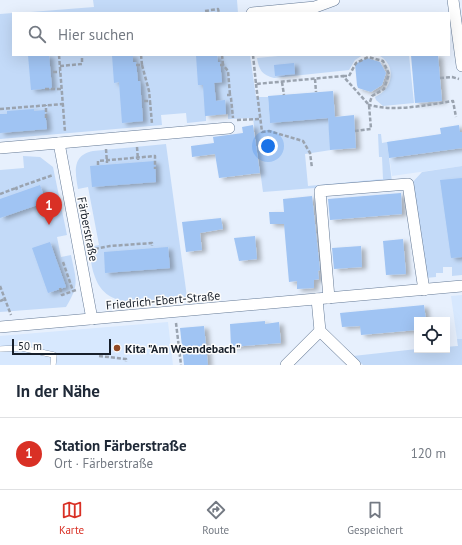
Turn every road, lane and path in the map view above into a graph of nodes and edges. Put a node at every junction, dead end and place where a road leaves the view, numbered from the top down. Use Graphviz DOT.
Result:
graph roads {
  1 [pos="334,0"];
  2 [pos="453,0"];
  3 [pos="205,10"];
  4 [pos="219,12"];
  5 [pos="262,12"];
  6 [pos="59,56"];
  7 [pos="82,56"];
  8 [pos="141,56"];
  9 [pos="222,56"];
  10 [pos="253,56"];
  11 [pos="136,65"];
  12 [pos="142,65"];
  13 [pos="60,66"];
  14 [pos="462,66"];
  15 [pos="53,72"];
  16 [pos="60,72"];
  17 [pos="343,76"];
  18 [pos="440,78"];
  19 [pos="315,79"];
  20 [pos="462,79"];
  21 [pos="282,82"];
  22 [pos="256,84"];
  23 [pos="45,89"];
  24 [pos="62,89"];
  25 [pos="316,92"];
  26 [pos="284,95"];
  27 [pos="144,101"];
  28 [pos="150,101"];
  29 [pos="63,104"];
  30 [pos="46,105"];
  31 [pos="369,105"];
  32 [pos="0,109"];
  33 [pos="456,117"];
  34 [pos="46,118"];
  35 [pos="261,119"];
  36 [pos="229,128"];
  37 [pos="355,131"];
  38 [pos="153,135"];
  39 [pos="59,143"];
  40 [pos="0,148"];
  41 [pos="98,165"];
  42 [pos="312,168"];
  43 [pos="155,170"];
  44 [pos="64,171"];
  45 [pos="0,194"];
  46 [pos="152,246"];
  47 [pos="79,252"];
  48 [pos="63,262"];
  49 [pos="0,286"];
  50 [pos="462,286"];
  51 [pos="86,287"];
  52 [pos="60,288"];
  53 [pos="424,290"];
  54 [pos="73,291"];
  55 [pos="329,298"];
  56 [pos="5,299"];
  57 [pos="317,299"];
  58 [pos="0,301"];
  59 [pos="175,312"];
  60 [pos="92,319"];
  61 [pos="14,326"];
  62 [pos="0,327"];
  63 [pos="320,332"];
  64 [pos="0,349"];
  65 [pos="99,356"];
  66 [pos="126,362"];
  67 [pos="53,365"];
  68 [pos="181,365"];
  69 [pos="286,365"];
  70 [pos="355,365"];
  1 -- 5 [label="street"];
  2 -- 14 [label="street"];
  3 -- 4 [label="path"];
  6 -- 13 [label="path"];
  7 -- 13 [label="path"];
  8 -- 12 [label="path"];
  9 -- 35 [label="path"];
  10 -- 22 [label="path"];
  11 -- 12 [label="path"];
  12 -- 28 [label="path"];
  13 -- 16 [label="path"];
  15 -- 16 [label="path"];
  16 -- 24 [label="path"];
  17 -- 19 [label="path"];
  17 -- 31 [label="path"];
  17 -- 31 [label="path"];
  18 -- 20 [label="path"];
  19 -- 21 [label="path"];
  19 -- 25 [label="path"];
  21 -- 22 [label="path"];
  21 -- 26 [label="path"];
  22 -- 35 [label="path"];
  23 -- 24 [label="path"];
  24 -- 29 [label="path"];
  27 -- 28 [label="path"];
  28 -- 38 [label="path"];
  29 -- 30 [label="path"];
  29 -- 39 [label="path"];
  30 -- 32 [label="path"];
  30 -- 34 [label="path"];
  31 -- 33 [label="path"];
  31 -- 37 [label="path"];
  35 -- 42 [label="path"];
  36 -- 38 [label="street"];
  38 -- 39 [label="street"];
  39 -- 40 [label="street"];
  39 -- 44 [label="street, Färberstraße"];
  41 -- 43 [label="path"];
  44 -- 45 [label="path"];
  44 -- 47 [label="street, Färberstraße"];
  46 -- 47 [label="path"];
  47 -- 51 [label="street, Färberstraße"];
  48 -- 54 [label="path"];
  49 -- 56 [label="path"];
  50 -- 53 [label="street, Friedrich-Ebert-Straße"];
  51 -- 54 [label="path"];
  51 -- 60 [label="street, Färberstraße"];
  52 -- 54 [label="path"];
  53 -- 55 [label="street, Friedrich-Ebert-Straße"];
  53 -- 55 [label="street"];
  55 -- 57 [label="street, Friedrich-Ebert-Straße"];
  56 -- 58 [label="path"];
  56 -- 61 [label="path"];
  57 -- 59 [label="street, Friedrich-Ebert-Straße"];
  57 -- 63 [label="street"];
  59 -- 60 [label="street, Friedrich-Ebert-Straße"];
  59 -- 68 [label="path"];
  60 -- 61 [label="street, Friedrich-Ebert-Straße"];
  61 -- 62 [label="street, Friedrich-Ebert-Straße"];
  63 -- 69 [label="street"];
  63 -- 70 [label="street"];
  64 -- 67 [label="lane"];
  65 -- 66 [label="path"];
}
